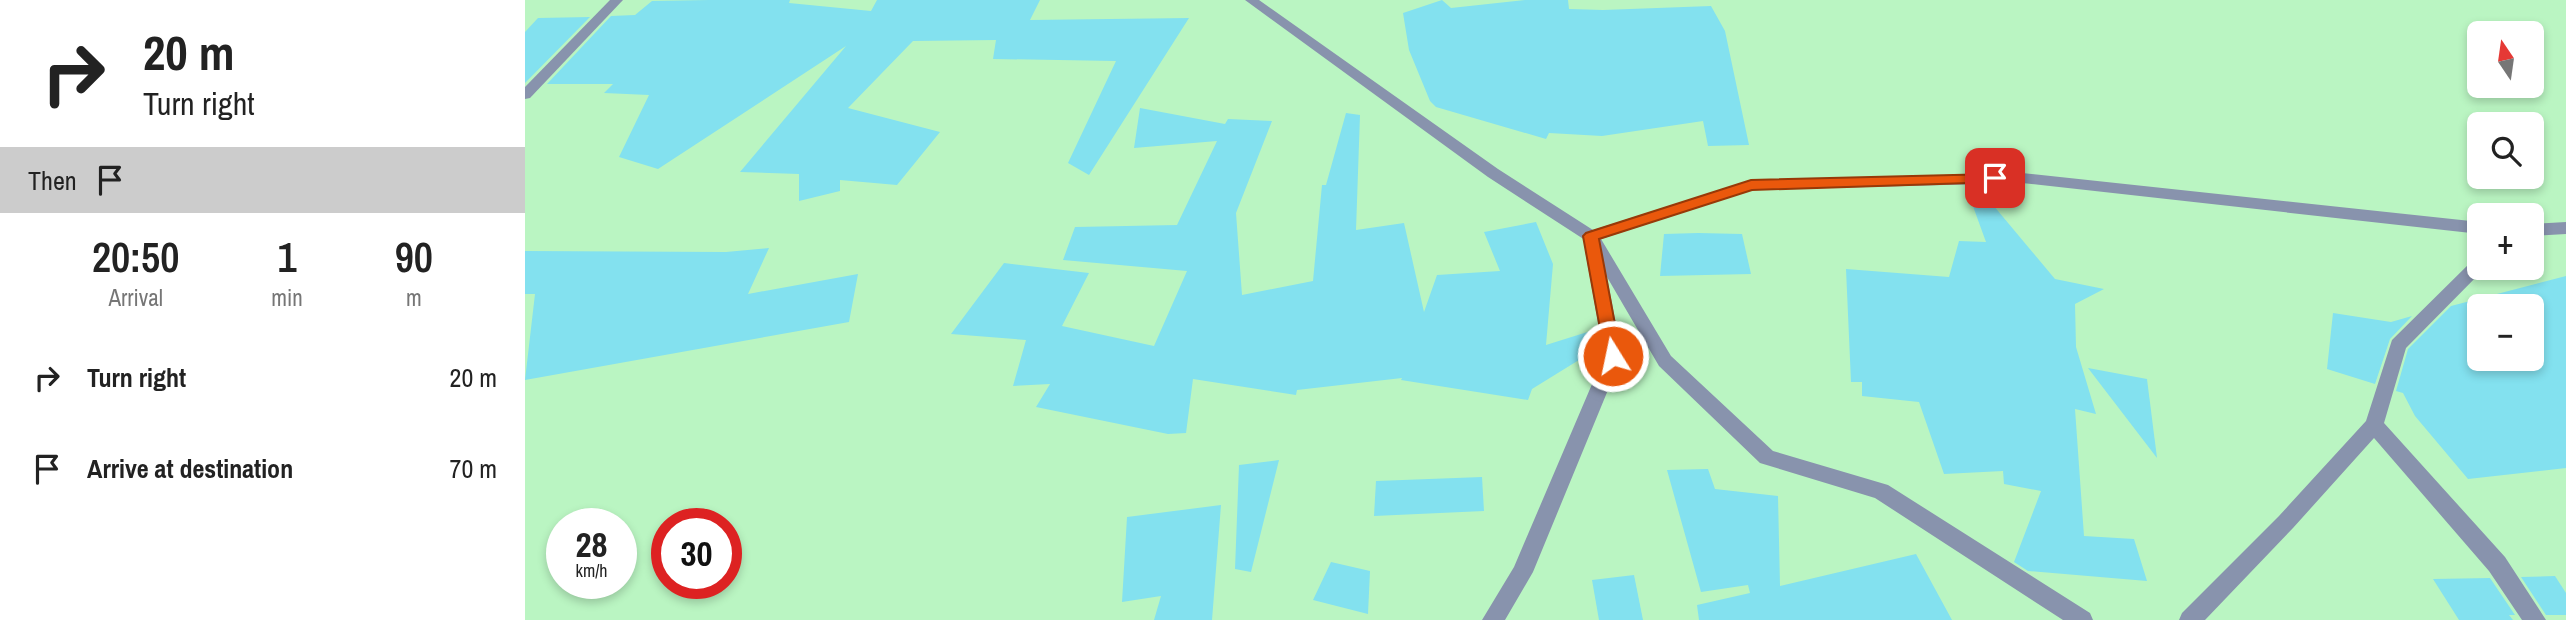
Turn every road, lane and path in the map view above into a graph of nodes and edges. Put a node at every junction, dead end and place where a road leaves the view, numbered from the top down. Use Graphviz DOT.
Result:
graph roads {
  1 [pos="617,0"];
  2 [pos="1251,0"];
  3 [pos="525,95"];
  4 [pos="2467,227"];
  5 [pos="2566,228"];
  6 [pos="2544,229"];
  7 [pos="1591,236"];
  8 [pos="2467,276"];
  9 [pos="2374,425"];
  10 [pos="1493,620"];
  11 [pos="2082,620"];
  12 [pos="2190,620"];
  13 [pos="2535,620"];
  1 -- 3 [label="street"];
  2 -- 7 [label="street"];
  4 -- 7 [label="street"];
  5 -- 6 [label="street"];
  7 -- 10 [label="street"];
  7 -- 11 [label="street"];
  8 -- 9 [label="street"];
  9 -- 12 [label="street"];
  9 -- 13 [label="street"];
}
